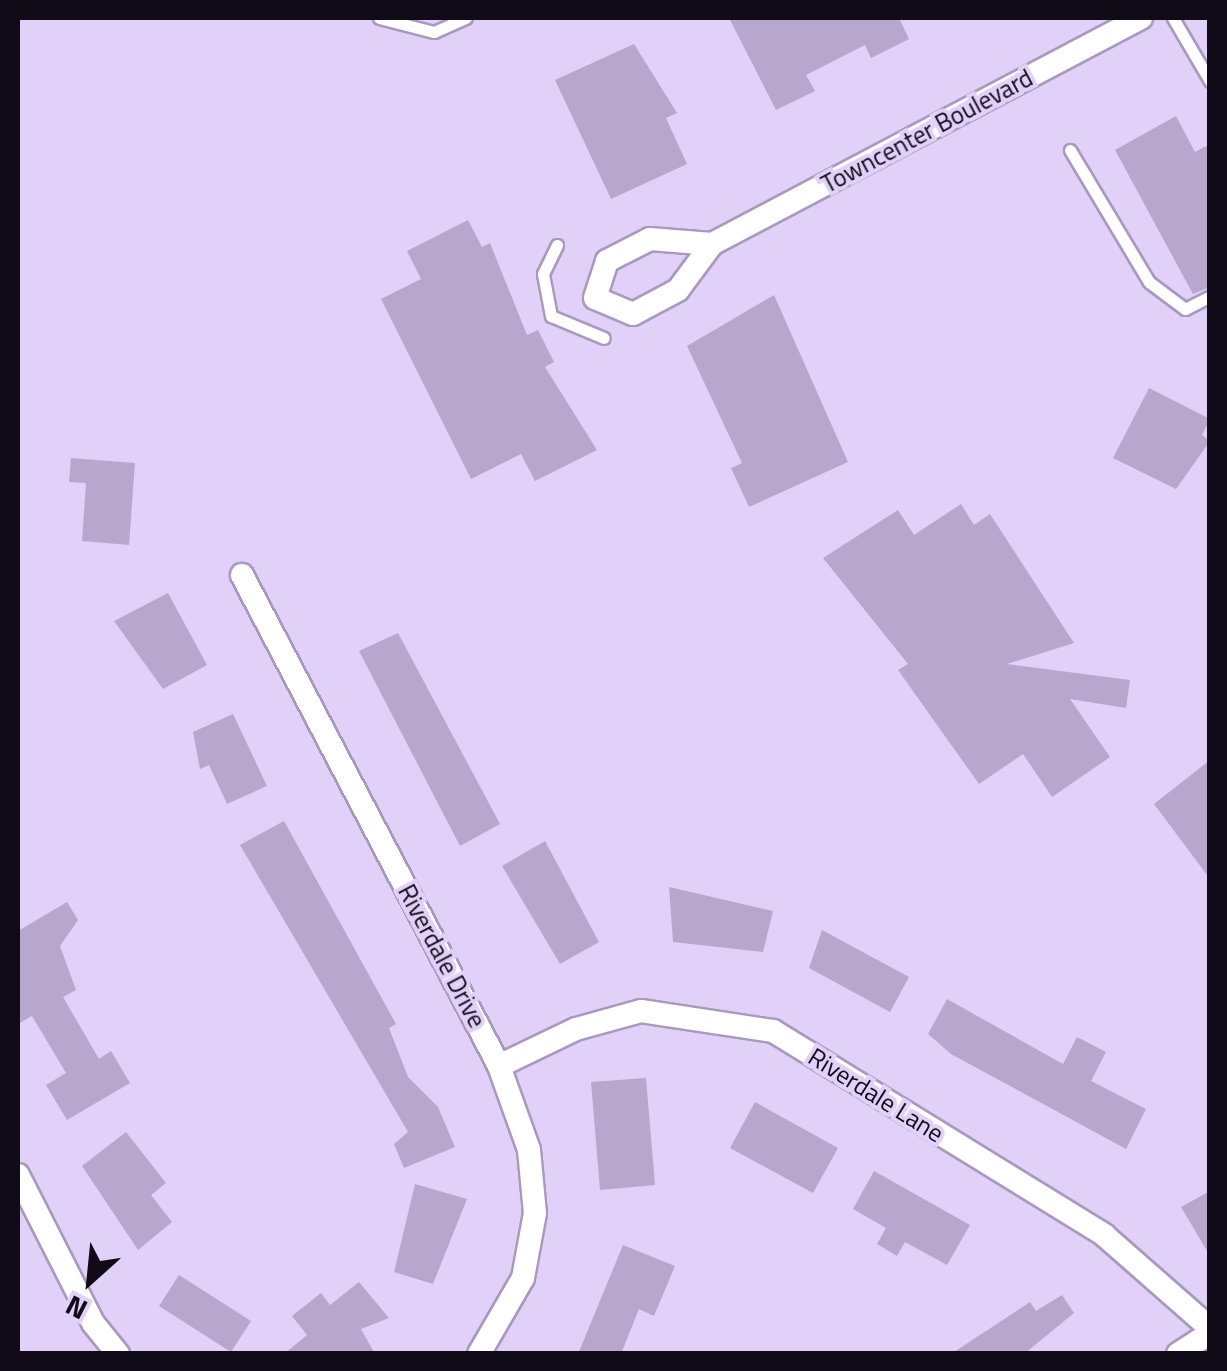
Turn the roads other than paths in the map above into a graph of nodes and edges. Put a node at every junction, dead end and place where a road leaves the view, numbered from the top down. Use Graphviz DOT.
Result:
graph roads {
  1 [pos="379,18"];
  2 [pos="466,18"];
  3 [pos="1141,18"];
  4 [pos="1173,18"];
  5 [pos="1210,81"];
  6 [pos="1070,150"];
  7 [pos="712,244"];
  8 [pos="558,245"];
  9 [pos="1210,296"];
  10 [pos="604,338"];
  11 [pos="242,575"];
  12 [pos="500,1066"];
  13 [pos="18,1175"];
  14 [pos="1210,1330"];
  15 [pos="118,1354"];
  16 [pos="479,1354"];
  17 [pos="1178,1354"];
  1 -- 2 [label="lane"];
  3 -- 7 [label="street, Towncenter Boulevard"];
  4 -- 5 [label="lane"];
  6 -- 9 [label="lane"];
  7 -- 7 [label="street"];
  8 -- 10 [label="lane"];
  11 -- 12 [label="street, Riverdale Drive"];
  12 -- 14 [label="street, Riverdale Lane"];
  12 -- 16 [label="street, Riverdale Drive"];
  13 -- 15 [label="street"];
  14 -- 17 [label="street"];
}
